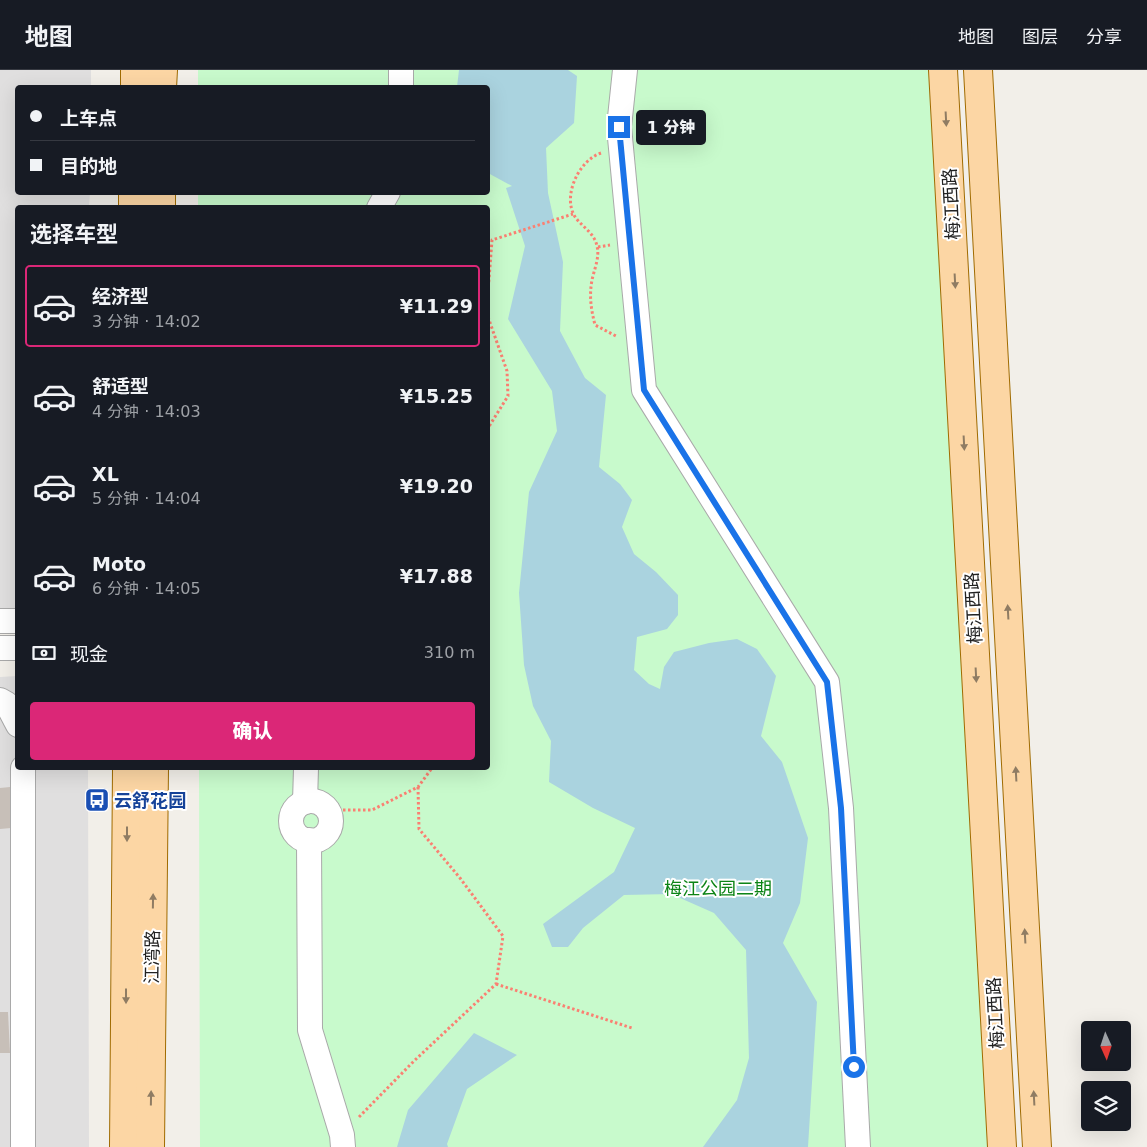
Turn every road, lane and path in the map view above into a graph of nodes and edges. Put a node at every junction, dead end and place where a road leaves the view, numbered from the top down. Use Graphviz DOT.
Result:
graph roads {
  1 [pos="135,70"];
  2 [pos="162,70"];
  3 [pos="401,70"];
  4 [pos="625,70"];
  5 [pos="943,70"];
  6 [pos="978,70"];
  7 [pos="135,85"];
  8 [pos="162,85"];
  9 [pos="401,85"];
  10 [pos="621,146"];
  11 [pos="573,214"];
  12 [pos="490,266"];
  13 [pos="490,323"];
  14 [pos="639,338"];
  15 [pos="490,425"];
  16 [pos="0,621"];
  17 [pos="15,621"];
  18 [pos="0,648"];
  19 [pos="15,648"];
  20 [pos="0,700"];
  21 [pos="15,719"];
  22 [pos="23,770"];
  23 [pos="127,770"];
  24 [pos="154,770"];
  25 [pos="306,770"];
  26 [pos="431,770"];
  27 [pos="418,787"];
  28 [pos="305,802"];
  29 [pos="328,810"];
  30 [pos="309,840"];
  31 [pos="496,984"];
  32 [pos="632,1028"];
  33 [pos="343,1141"];
  34 [pos="23,1147"];
  35 [pos="124,1147"];
  36 [pos="150,1147"];
  37 [pos="858,1147"];
  38 [pos="1002,1147"];
  39 [pos="1037,1147"];
  1 -- 7 [label="main road"];
  2 -- 8 [label="main road"];
  3 -- 9 [label="street"];
  4 -- 10 [label="street"];
  5 -- 38 [label="main road, 梅江西路, one-way"];
  39 -- 6 [label="main road, 梅江西路, one-way"];
  10 -- 11 [label="path"];
  10 -- 14 [label="street"];
  11 -- 12 [label="path"];
  11 -- 14 [label="path"];
  13 -- 15 [label="path"];
  14 -- 37 [label="street"];
  16 -- 17 [label="street"];
  18 -- 19 [label="street"];
  20 -- 21 [label="street"];
  22 -- 34 [label="street"];
  23 -- 35 [label="main road, 江湾路, one-way"];
  36 -- 24 [label="main road, 江湾路, one-way"];
  25 -- 28 [label="street"];
  26 -- 27 [label="path"];
  27 -- 29 [label="path"];
  27 -- 31 [label="path"];
  28 -- 29 [label="street"];
  28 -- 30 [label="street"];
  29 -- 30 [label="street"];
  30 -- 33 [label="street"];
  31 -- 32 [label="path"];
  31 -- 33 [label="path"];
}
